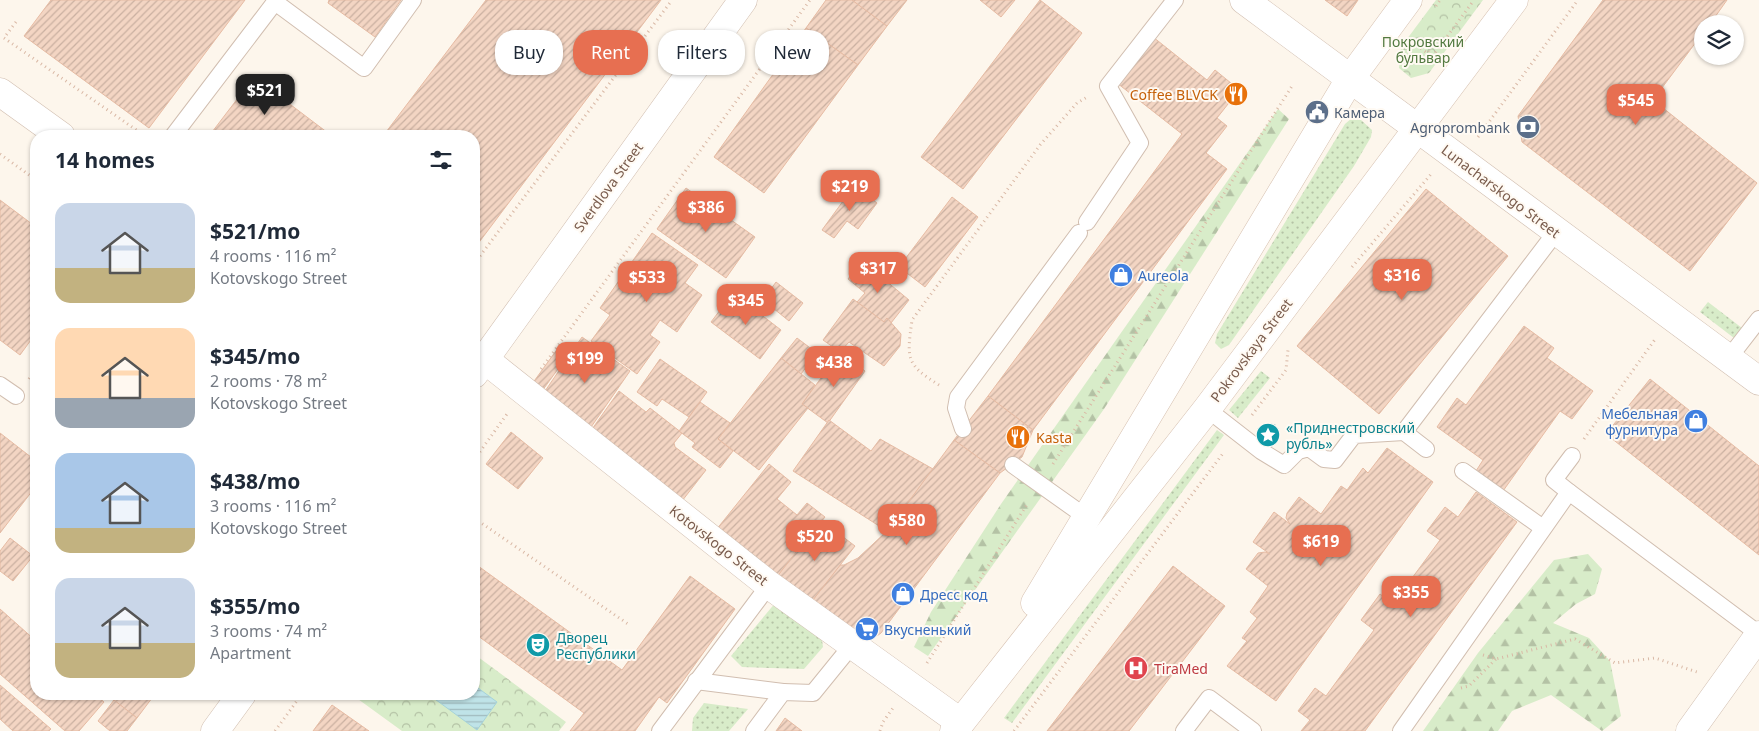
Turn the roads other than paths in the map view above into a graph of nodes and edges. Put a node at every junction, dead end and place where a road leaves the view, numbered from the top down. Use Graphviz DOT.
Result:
graph roads {
  1 [pos="413,0"];
  2 [pos="743,0"];
  3 [pos="1174,0"];
  4 [pos="1244,0"];
  5 [pos="1514,0"];
  6 [pos="1419,7"];
  7 [pos="1350,79"];
  8 [pos="0,92"];
  9 [pos="1416,128"];
  10 [pos="53,130"];
  11 [pos="178,130"];
  12 [pos="1556,232"];
  13 [pos="1759,319"];
  14 [pos="1728,359"];
  15 [pos="480,366"];
  16 [pos="480,368"];
  17 [pos="1759,381"];
  18 [pos="0,385"];
  19 [pos="16,396"];
  20 [pos="1207,409"];
  21 [pos="963,429"];
  22 [pos="1404,432"];
  23 [pos="1426,449"];
  24 [pos="1572,456"];
  25 [pos="1013,465"];
  26 [pos="1463,471"];
  27 [pos="1569,492"];
  28 [pos="1086,516"];
  29 [pos="1542,528"];
  30 [pos="769,585"];
  31 [pos="1759,634"];
  32 [pos="852,645"];
  33 [pos="696,681"];
  34 [pos="783,692"];
  35 [pos="981,694"];
  36 [pos="238,700"];
  37 [pos="957,727"];
  38 [pos="215,731"];
  39 [pos="660,731"];
  40 [pos="754,731"];
  41 [pos="1184,731"];
  42 [pos="1253,731"];
  43 [pos="1401,731"];
  44 [pos="1690,731"];
  1 -- 11 [label="lane"];
  2 -- 15 [label="street, Sverdlova Street"];
  3 -- 21 [label="lane"];
  4 -- 7 [label="street, Lunacharskogo Street"];
  5 -- 9 [label="street, Pokrovskaya Street"];
  6 -- 7 [label="street, Pokrovskaya Street"];
  7 -- 9 [label="street, Lunacharskogo Street"];
  7 -- 28 [label="street, Pokrovskaya Street"];
  8 -- 10 [label="street"];
  9 -- 12 [label="street, Lunacharskogo Street"];
  9 -- 20 [label="street, Pokrovskaya Street"];
  12 -- 14 [label="street, Lunacharskogo Street"];
  12 -- 22 [label="lane"];
  13 -- 14 [label="lane"];
  14 -- 17 [label="street, Lunacharskogo Street"];
  16 -- 30 [label="street, Kotovskogo Street"];
  18 -- 19 [label="lane"];
  20 -- 22 [label="lane"];
  20 -- 35 [label="street, Pokrovskaya Street"];
  22 -- 23 [label="lane"];
  24 -- 27 [label="lane"];
  25 -- 28 [label="lane"];
  26 -- 29 [label="lane"];
  27 -- 29 [label="lane"];
  27 -- 31 [label="lane"];
  28 -- 35 [label="street, Pokrovskaya Street"];
  29 -- 43 [label="lane"];
  30 -- 32 [label="street, Kotovskogo Street"];
  30 -- 33 [label="lane"];
  31 -- 44 [label="street"];
  32 -- 34 [label="lane"];
  32 -- 37 [label="street, Kotovskogo Street"];
  33 -- 34 [label="lane"];
  33 -- 39 [label="lane"];
  34 -- 40 [label="lane"];
  35 -- 37 [label="street, Pokrovskaya Street"];
  36 -- 38 [label="street"];
  41 -- 42 [label="lane"];
}
